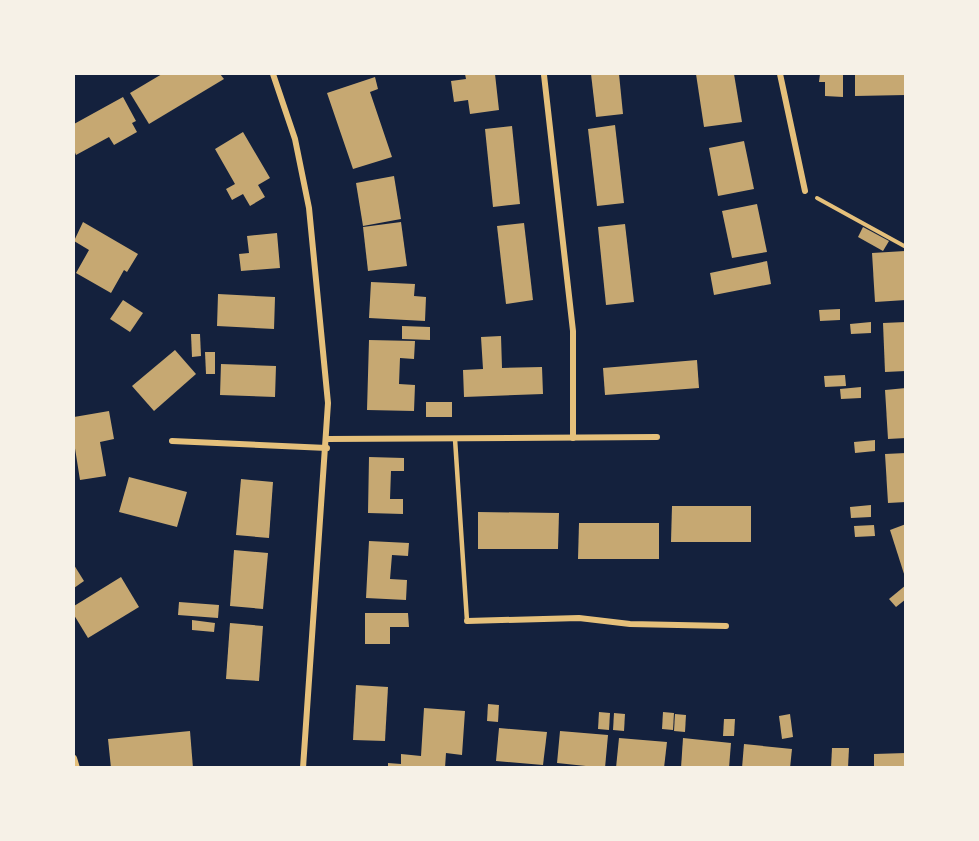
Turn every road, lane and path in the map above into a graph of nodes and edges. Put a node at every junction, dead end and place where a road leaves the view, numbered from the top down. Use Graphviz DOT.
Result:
graph roads {
  1 [pos="273,74"];
  2 [pos="780,74"];
  3 [pos="544,75"];
  4 [pos="805,191"];
  5 [pos="906,247"];
  6 [pos="455,438"];
  7 [pos="573,438"];
  8 [pos="657,438"];
  9 [pos="327,439"];
  10 [pos="172,441"];
  11 [pos="327,448"];
  12 [pos="467,621"];
  13 [pos="726,626"];
  14 [pos="74,758"];
  15 [pos="77,768"];
  16 [pos="303,768"];
  1 -- 9 [label="street"];
  2 -- 4 [label="street"];
  3 -- 7 [label="street"];
  4 -- 5 [label="path"];
  6 -- 7 [label="street"];
  6 -- 9 [label="street"];
  6 -- 12 [label="lane"];
  7 -- 8 [label="street"];
  9 -- 11 [label="street"];
  10 -- 11 [label="street"];
  11 -- 16 [label="street"];
  12 -- 13 [label="street"];
  14 -- 15 [label="street"];
}
